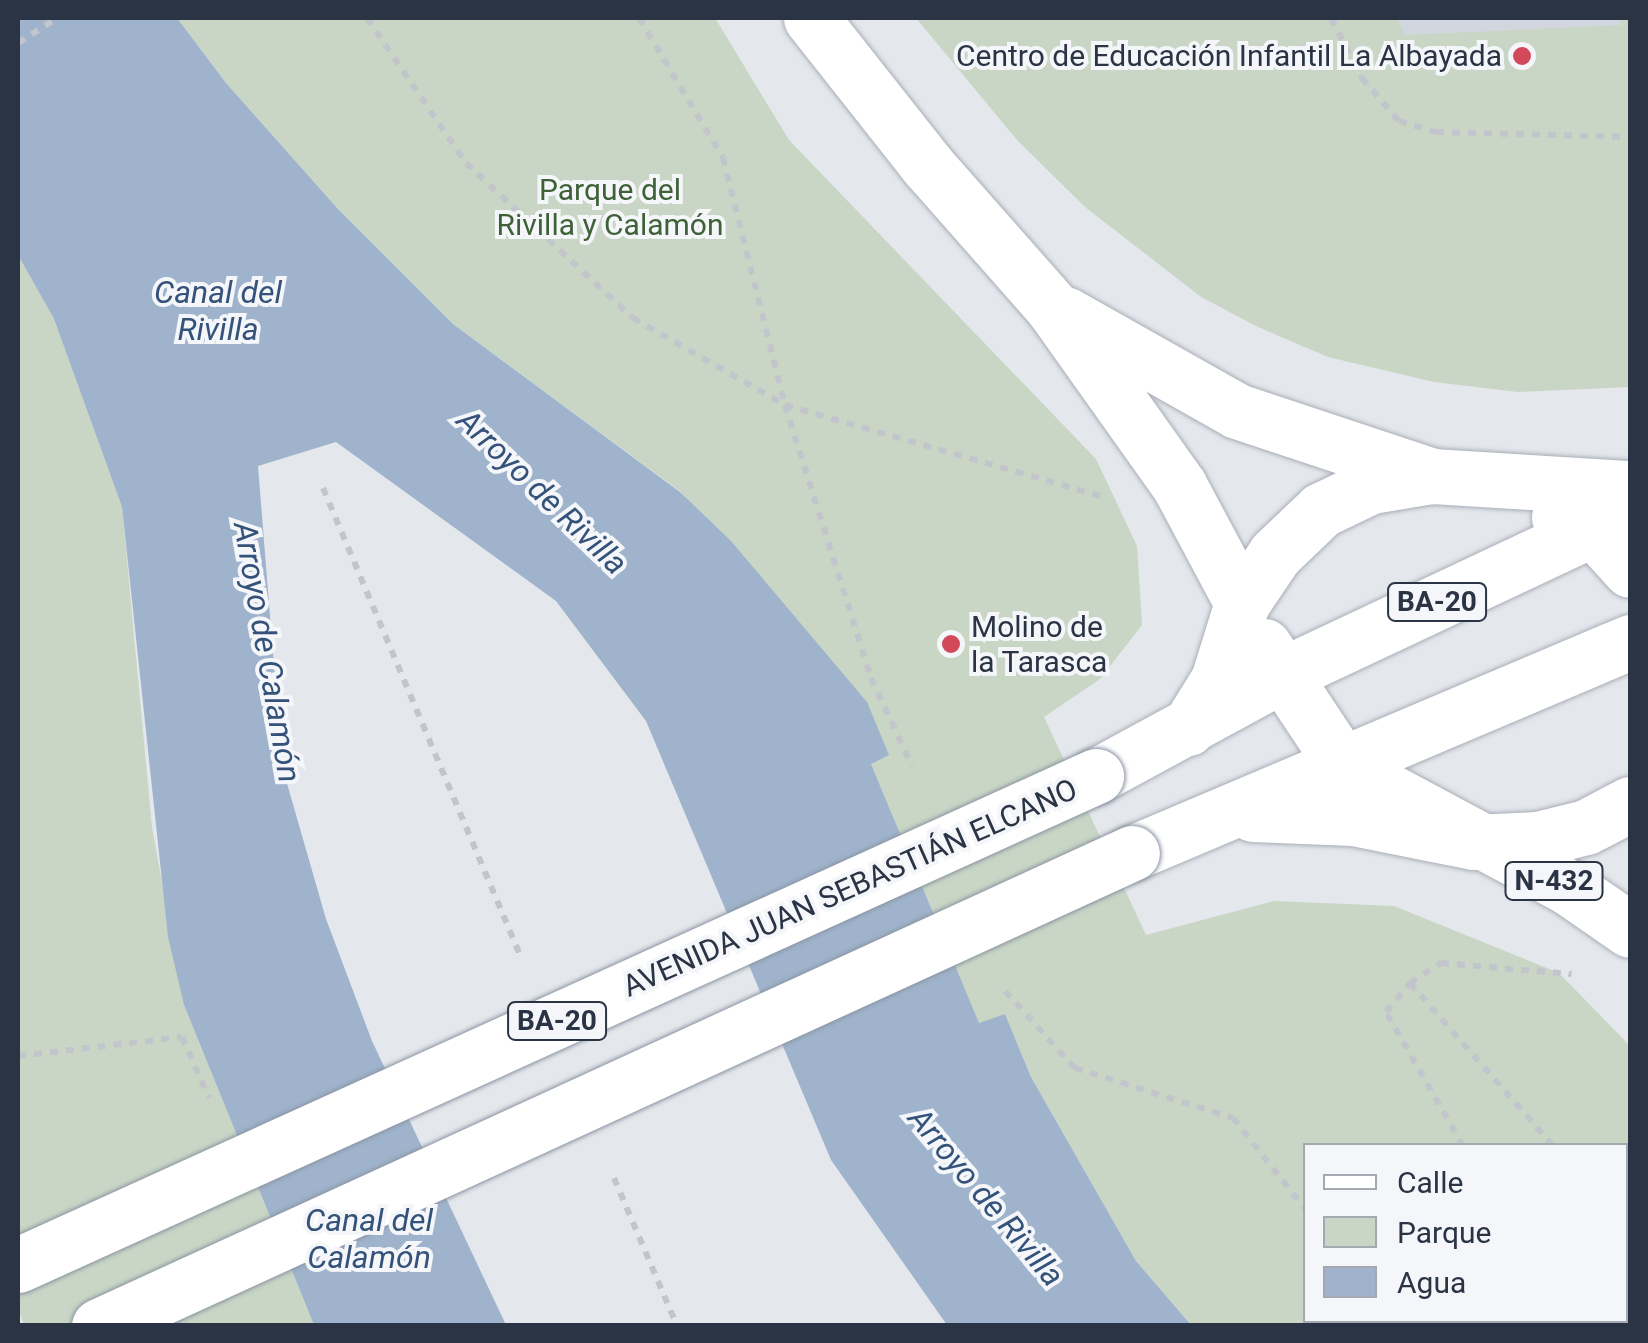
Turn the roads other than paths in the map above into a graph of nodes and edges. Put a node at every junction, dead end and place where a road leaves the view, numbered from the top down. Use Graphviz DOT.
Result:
graph roads {
  1 [pos="811,18"];
  2 [pos="1054,308"];
  3 [pos="1432,476"];
  4 [pos="1630,488"];
  5 [pos="1612,520"];
  6 [pos="1630,570"];
  7 [pos="1242,603"];
  8 [pos="1630,642"];
  9 [pos="1280,676"];
  10 [pos="1188,728"];
  11 [pos="1344,767"];
  12 [pos="1630,804"];
  13 [pos="1230,814"];
  14 [pos="1473,842"];
  15 [pos="1630,930"];
  16 [pos="18,1266"];
  17 [pos="100,1326"];
  1 -- 2 [label="main road"];
  2 -- 3 [label="main road"];
  2 -- 7 [label="main road"];
  3 -- 4 [label="main road"];
  3 -- 5 [label="main road"];
  3 -- 7 [label="main road"];
  5 -- 6 [label="main road"];
  5 -- 9 [label="main road, BA-20"];
  7 -- 9 [label="main road"];
  7 -- 10 [label="main road"];
  8 -- 11 [label="main road, BA-20"];
  9 -- 10 [label="main road, BA-20"];
  9 -- 11 [label="main road"];
  10 -- 16 [label="main road, AVENIDA JUAN SEBASTIÁN ELCANO / BA-20, bridge"];
  11 -- 13 [label="main road, BA-20"];
  11 -- 14 [label="main road"];
  12 -- 14 [label="main road"];
  13 -- 14 [label="main road"];
  13 -- 17 [label="main road, BA-20, bridge"];
  14 -- 15 [label="main road, N-432"];
}
